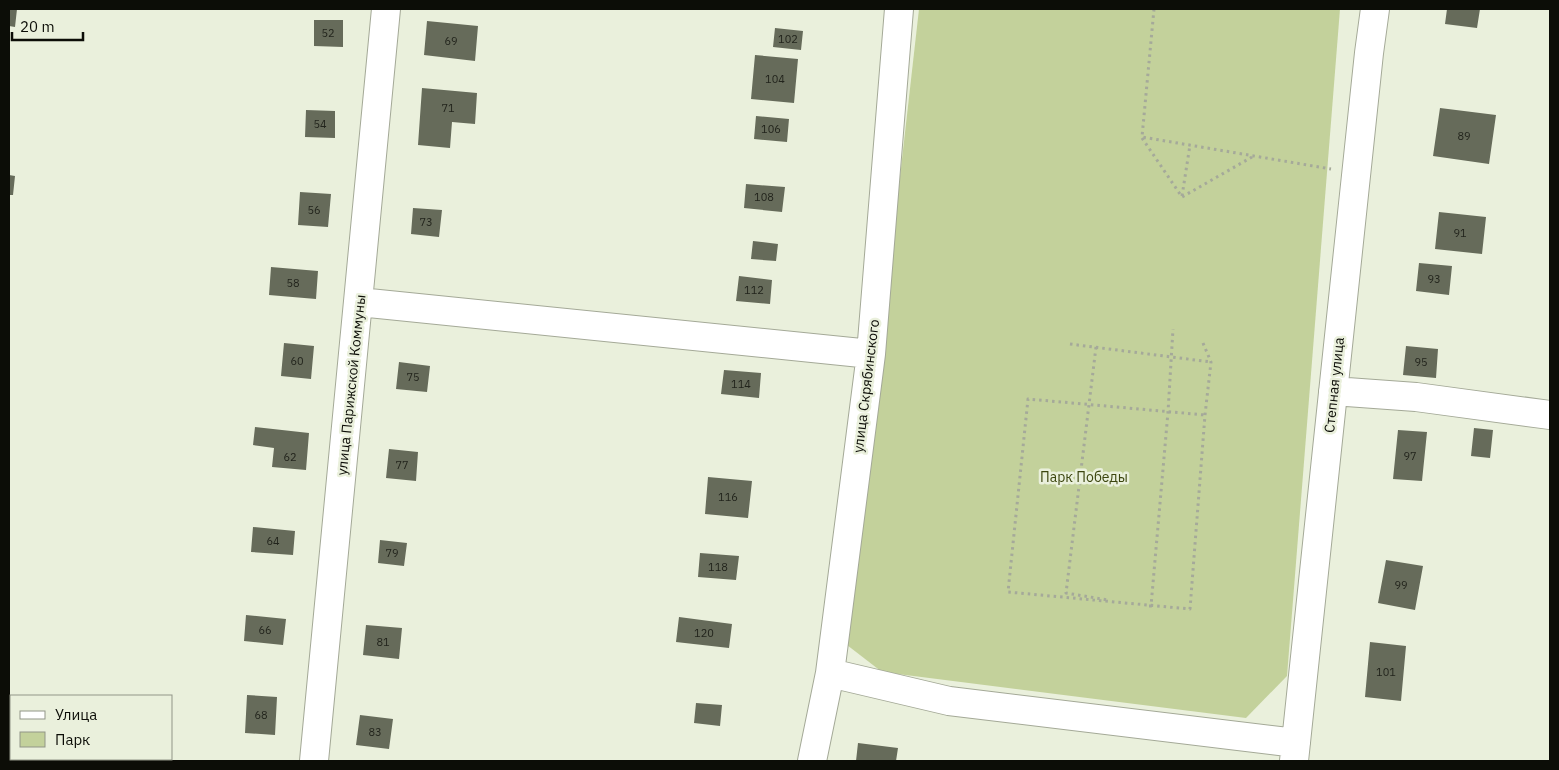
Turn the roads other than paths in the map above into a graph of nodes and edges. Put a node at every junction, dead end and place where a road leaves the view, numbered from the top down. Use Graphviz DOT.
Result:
graph roads {
  1 [pos="386,9"];
  2 [pos="899,9"];
  3 [pos="1375,9"];
  4 [pos="359,302"];
  5 [pos="871,354"];
  6 [pos="1333,391"];
  7 [pos="1550,415"];
  8 [pos="830,673"];
  9 [pos="1295,752"];
  10 [pos="314,761"];
  11 [pos="812,761"];
  1 -- 4 [label="street, улица Парижской Коммуны"];
  2 -- 5 [label="street, улица Скрябинского"];
  3 -- 6 [label="street, Степная улица"];
  4 -- 5 [label="street"];
  4 -- 10 [label="street, улица Парижской Коммуны"];
  5 -- 8 [label="street, улица Скрябинского"];
  6 -- 7 [label="street"];
  6 -- 9 [label="street, Степная улица"];
  8 -- 9 [label="street"];
  8 -- 11 [label="street, улица Скрябинского"];
}
